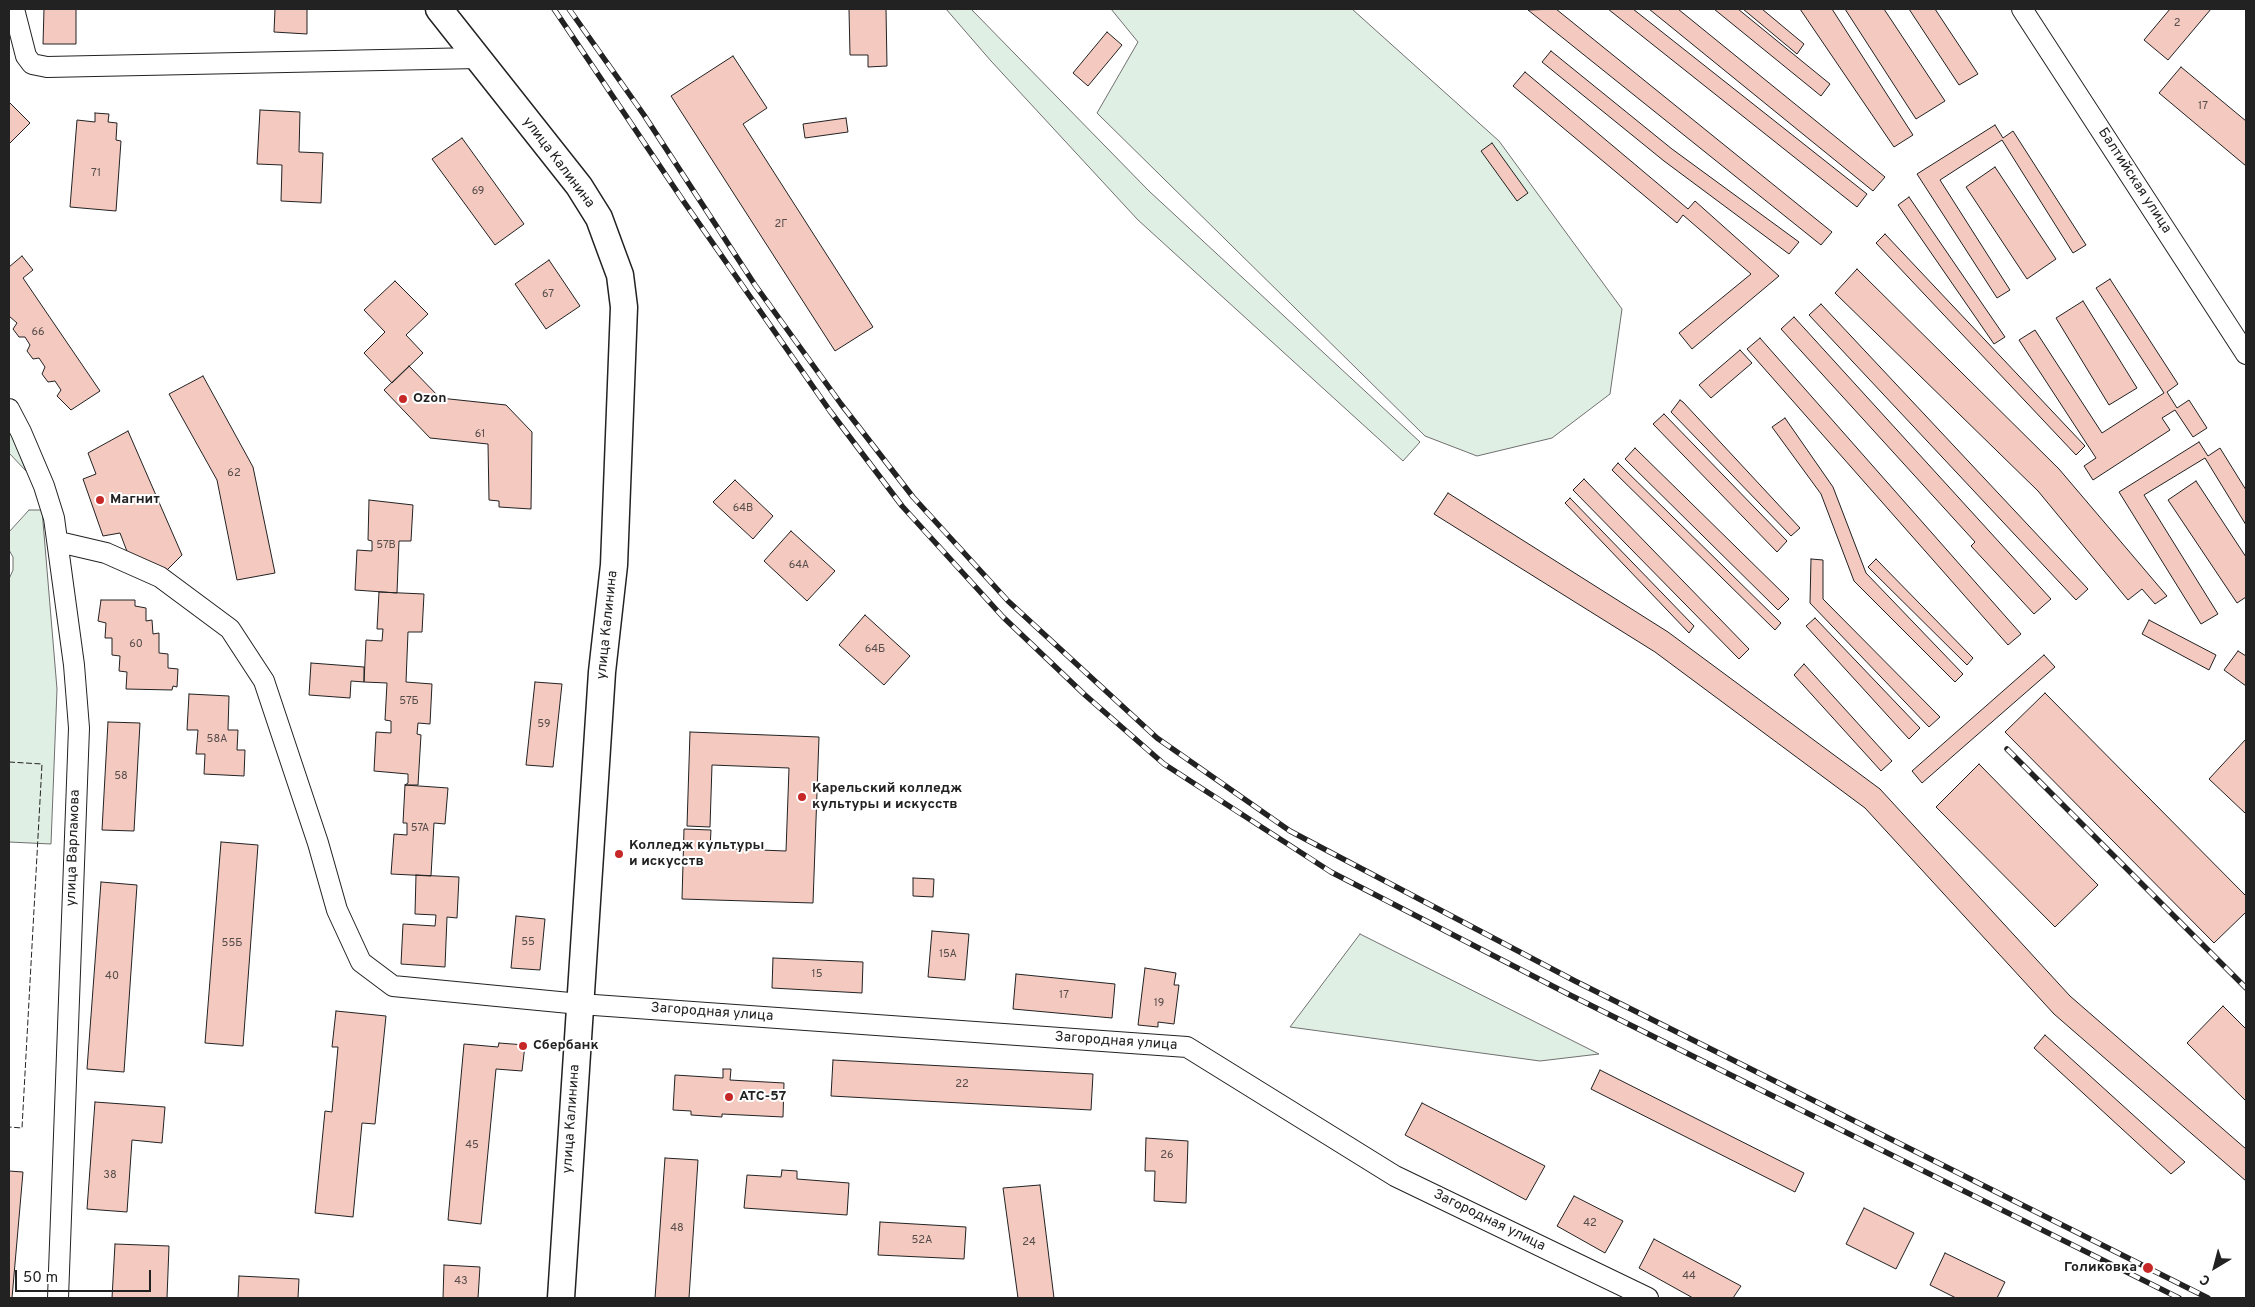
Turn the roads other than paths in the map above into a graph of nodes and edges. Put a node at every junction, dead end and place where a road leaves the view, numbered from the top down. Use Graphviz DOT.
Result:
graph roads {
  1 [pos="439,9"];
  2 [pos="2022,9"];
  3 [pos="15,13"];
  4 [pos="478,58"];
  5 [pos="2246,354"];
  6 [pos="9,409"];
  7 [pos="59,542"];
  8 [pos="580,1004"];
  9 [pos="58,1298"];
  10 [pos="561,1298"];
  11 [pos="1648,1298"];
  1 -- 4 [label="main road, улица Калинина"];
  2 -- 5 [label="street, Балтийская улица"];
  3 -- 4 [label="street"];
  4 -- 8 [label="main road, улица Калинина"];
  6 -- 7 [label="street, улица Варламова"];
  7 -- 8 [label="street, Загородная улица"];
  7 -- 9 [label="street, улица Варламова"];
  8 -- 10 [label="main road, улица Калинина"];
  8 -- 11 [label="street, Загородная улица"];
}
